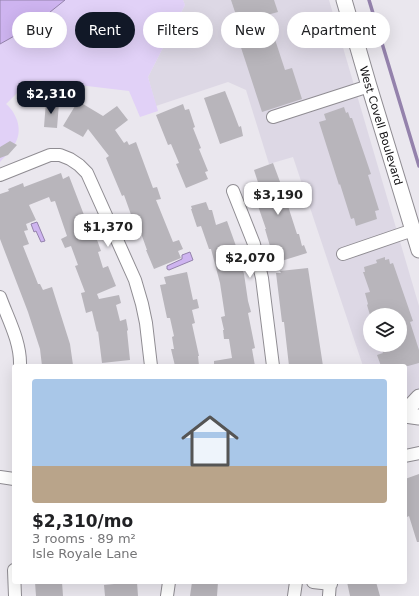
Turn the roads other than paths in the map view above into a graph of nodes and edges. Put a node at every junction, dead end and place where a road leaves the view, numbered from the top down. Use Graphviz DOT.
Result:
graph roads {
  1 [pos="344,0"];
  2 [pos="369,86"];
  3 [pos="273,117"];
  4 [pos="0,175"];
  5 [pos="233,191"];
  6 [pos="413,230"];
  7 [pos="419,250"];
  8 [pos="342,254"];
  9 [pos="0,297"];
  10 [pos="20,364"];
  11 [pos="151,364"];
  12 [pos="273,364"];
  13 [pos="419,397"];
  14 [pos="419,409"];
  15 [pos="407,411"];
  16 [pos="407,412"];
  17 [pos="407,414"];
  18 [pos="419,417"];
  19 [pos="419,453"];
  20 [pos="407,456"];
  21 [pos="0,477"];
  22 [pos="12,479"];
  23 [pos="15,584"];
  24 [pos="169,584"];
  25 [pos="296,584"];
  26 [pos="320,584"];
  27 [pos="330,587"];
  28 [pos="15,596"];
  29 [pos="167,596"];
  30 [pos="294,596"];
  1 -- 2 [label="main road, West Covell Boulevard"];
  2 -- 3 [label="street"];
  2 -- 6 [label="main road, West Covell Boulevard"];
  4 -- 11 [label="street"];
  5 -- 12 [label="street"];
  6 -- 7 [label="main road, West Covell Boulevard"];
  6 -- 8 [label="street"];
  9 -- 10 [label="street"];
  13 -- 15 [label="main road"];
  14 -- 16 [label="street"];
  17 -- 18 [label="main road"];
  19 -- 20 [label="street"];
  21 -- 22 [label="street"];
  23 -- 28 [label="street"];
  24 -- 29 [label="street"];
  25 -- 30 [label="street"];
  26 -- 27 [label="street"];
}
